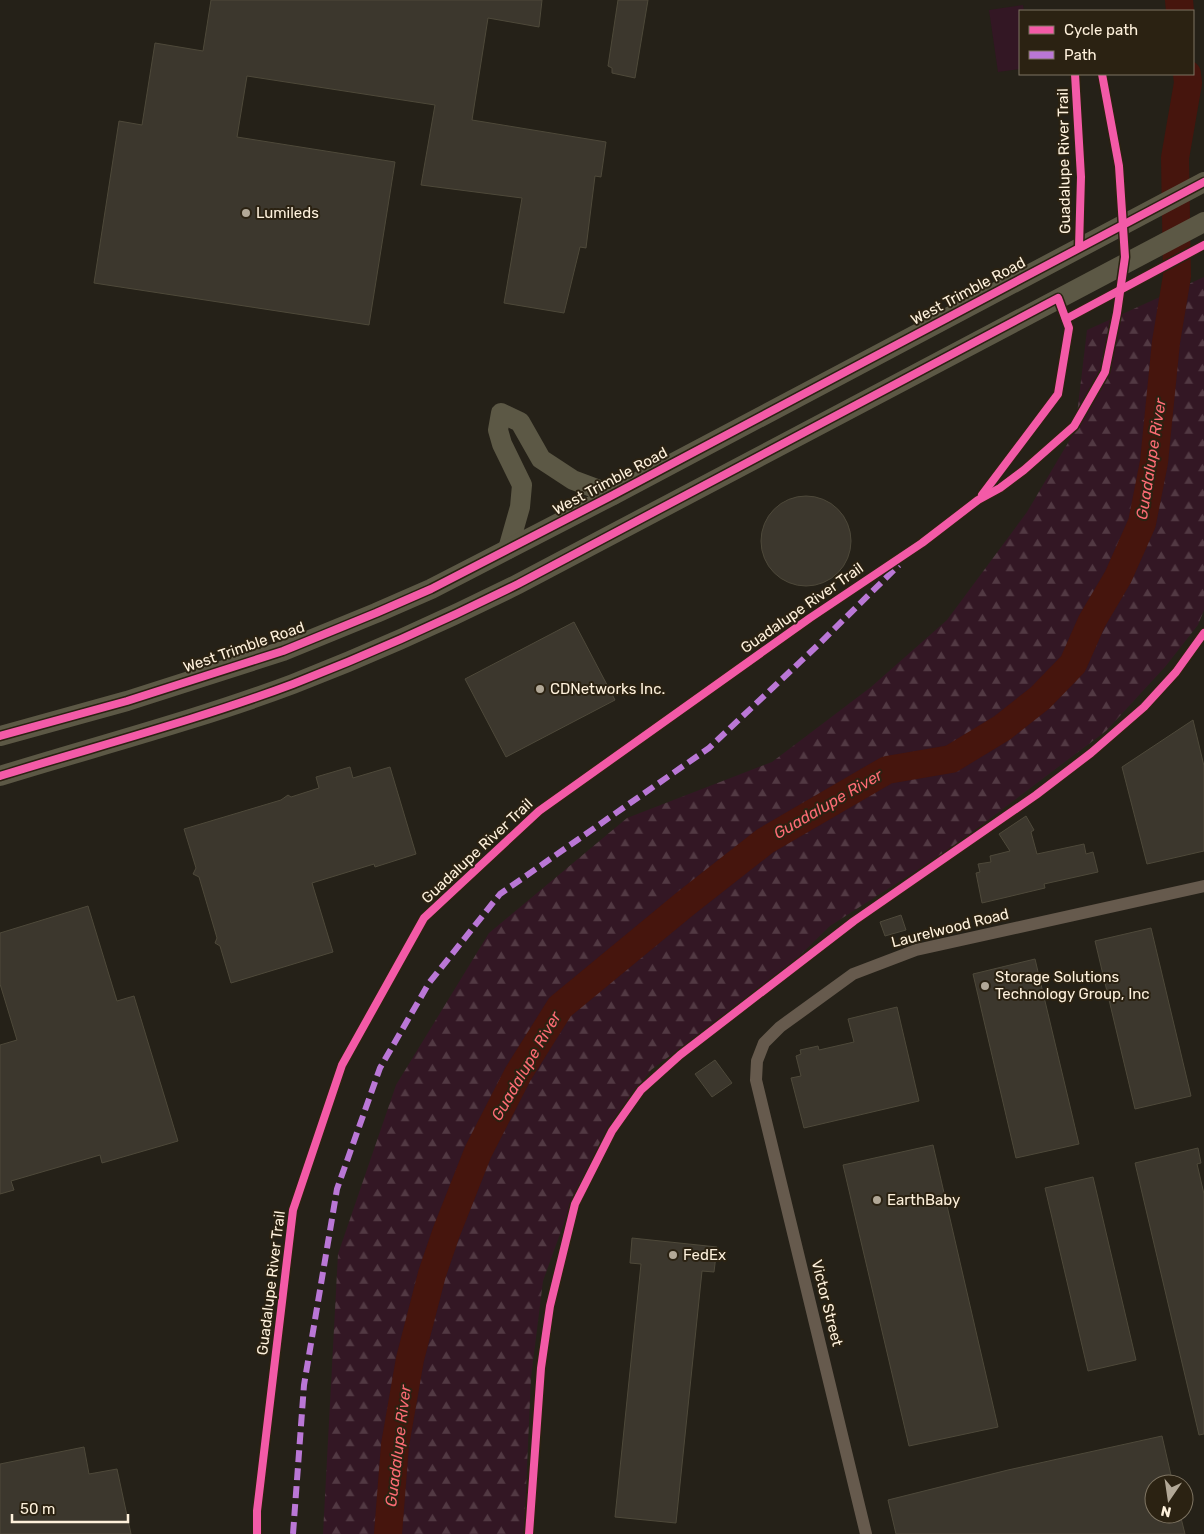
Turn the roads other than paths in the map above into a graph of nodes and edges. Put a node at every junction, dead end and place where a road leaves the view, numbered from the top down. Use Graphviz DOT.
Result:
graph roads {
  1 [pos="1204,182"];
  2 [pos="1204,222"];
  3 [pos="534,445"];
  4 [pos="509,458"];
  5 [pos="613,495"];
  6 [pos="508,549"];
  7 [pos="0,736"];
  8 [pos="0,776"];
  9 [pos="1204,886"];
  10 [pos="756,1080"];
  11 [pos="866,1534"];
  1 -- 5 [label="main road, West Trimble Road"];
  2 -- 8 [label="main road"];
  3 -- 4 [label="main road"];
  3 -- 4 [label="main road"];
  3 -- 5 [label="main road"];
  4 -- 6 [label="main road"];
  5 -- 6 [label="main road, West Trimble Road"];
  6 -- 7 [label="main road, West Trimble Road"];
  9 -- 10 [label="street, Laurelwood Road"];
  10 -- 11 [label="street, Victor Street"];
}
